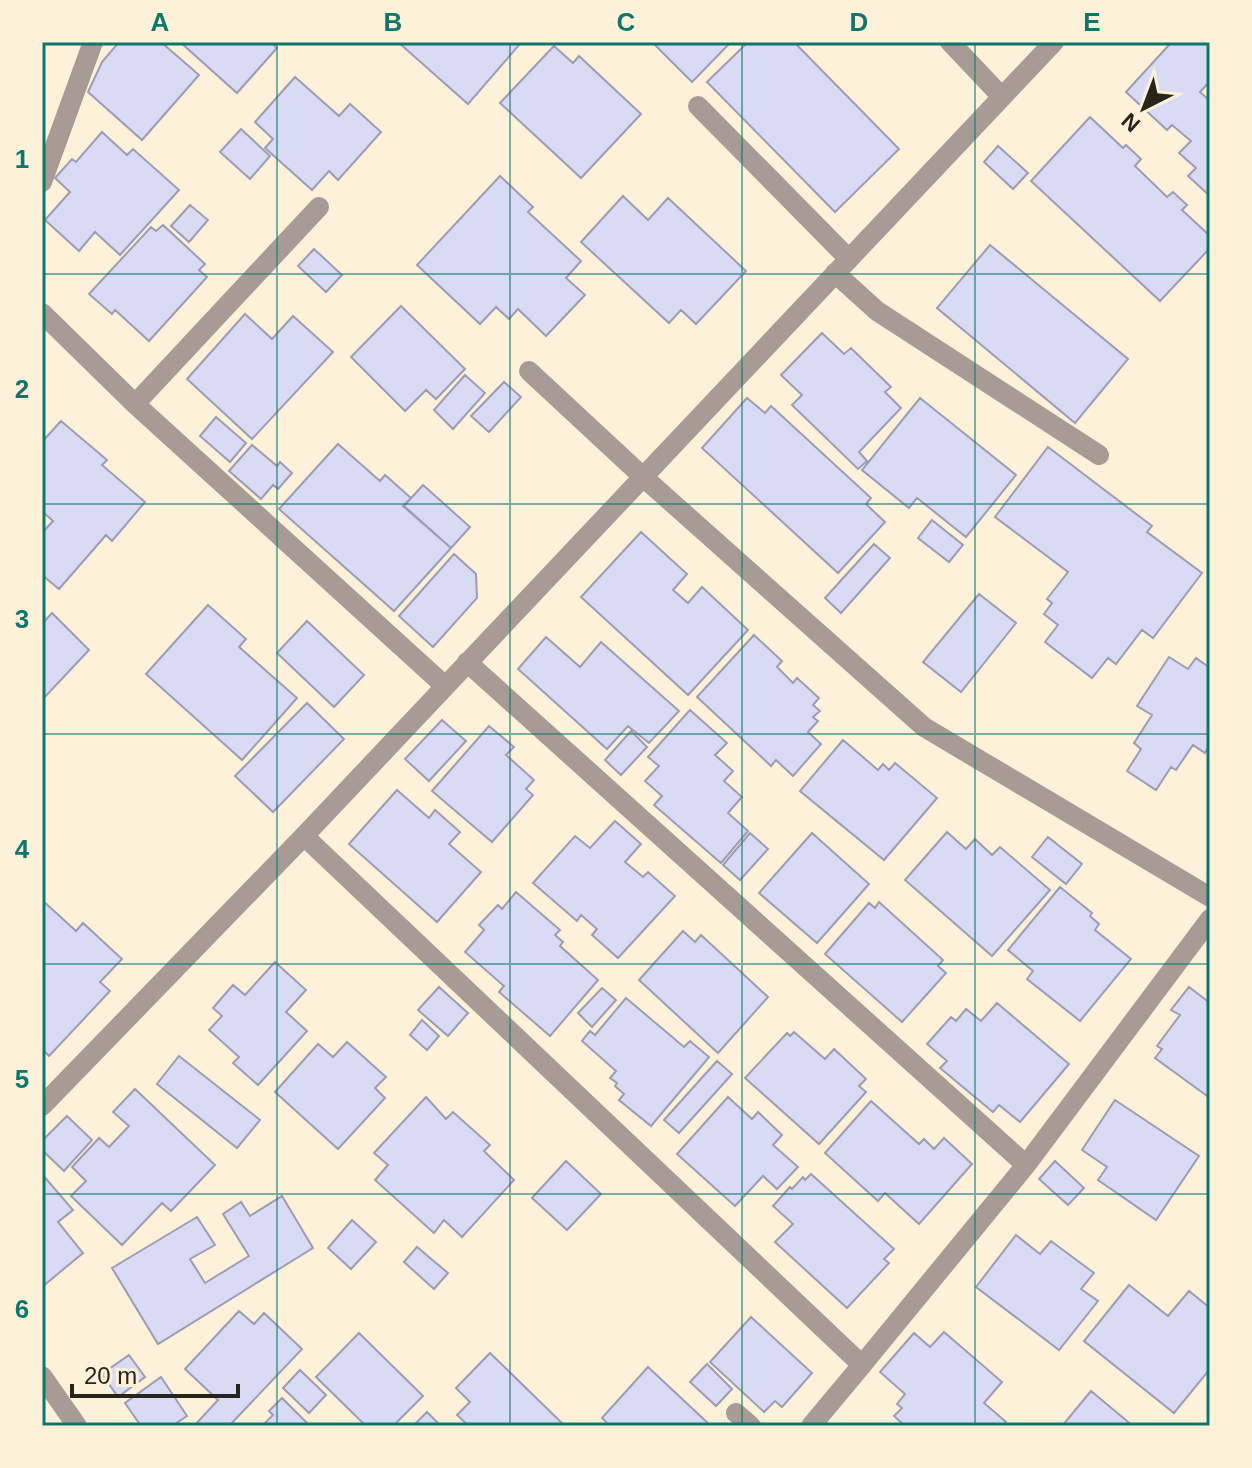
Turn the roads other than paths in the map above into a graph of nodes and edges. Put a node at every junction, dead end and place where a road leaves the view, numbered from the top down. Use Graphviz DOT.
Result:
graph roads {
  1 [pos="93,42"];
  2 [pos="950,42"];
  3 [pos="1054,42"];
  4 [pos="1002,97"];
  5 [pos="698,106"];
  6 [pos="42,182"];
  7 [pos="319,207"];
  8 [pos="842,266"];
  9 [pos="42,313"];
  10 [pos="529,371"];
  11 [pos="135,404"];
  12 [pos="1099,455"];
  13 [pos="642,476"];
  14 [pos="467,662"];
  15 [pos="445,686"];
  16 [pos="304,836"];
  17 [pos="1210,897"];
  18 [pos="1210,919"];
  19 [pos="42,1106"];
  20 [pos="1026,1165"];
  21 [pos="862,1365"];
  22 [pos="42,1376"];
  23 [pos="77,1426"];
  24 [pos="811,1426"];
  1 -- 6 [label="street"];
  2 -- 4 [label="street"];
  3 -- 4 [label="street"];
  4 -- 8 [label="street"];
  5 -- 8 [label="street"];
  7 -- 11 [label="street"];
  8 -- 12 [label="street"];
  8 -- 13 [label="street"];
  9 -- 11 [label="street"];
  10 -- 13 [label="street"];
  11 -- 15 [label="street"];
  13 -- 14 [label="street"];
  13 -- 17 [label="street"];
  14 -- 15 [label="street"];
  14 -- 20 [label="street"];
  15 -- 16 [label="street"];
  16 -- 19 [label="street"];
  16 -- 21 [label="street"];
  18 -- 20 [label="street"];
  20 -- 21 [label="street"];
  21 -- 24 [label="street"];
  22 -- 23 [label="street"];
}
